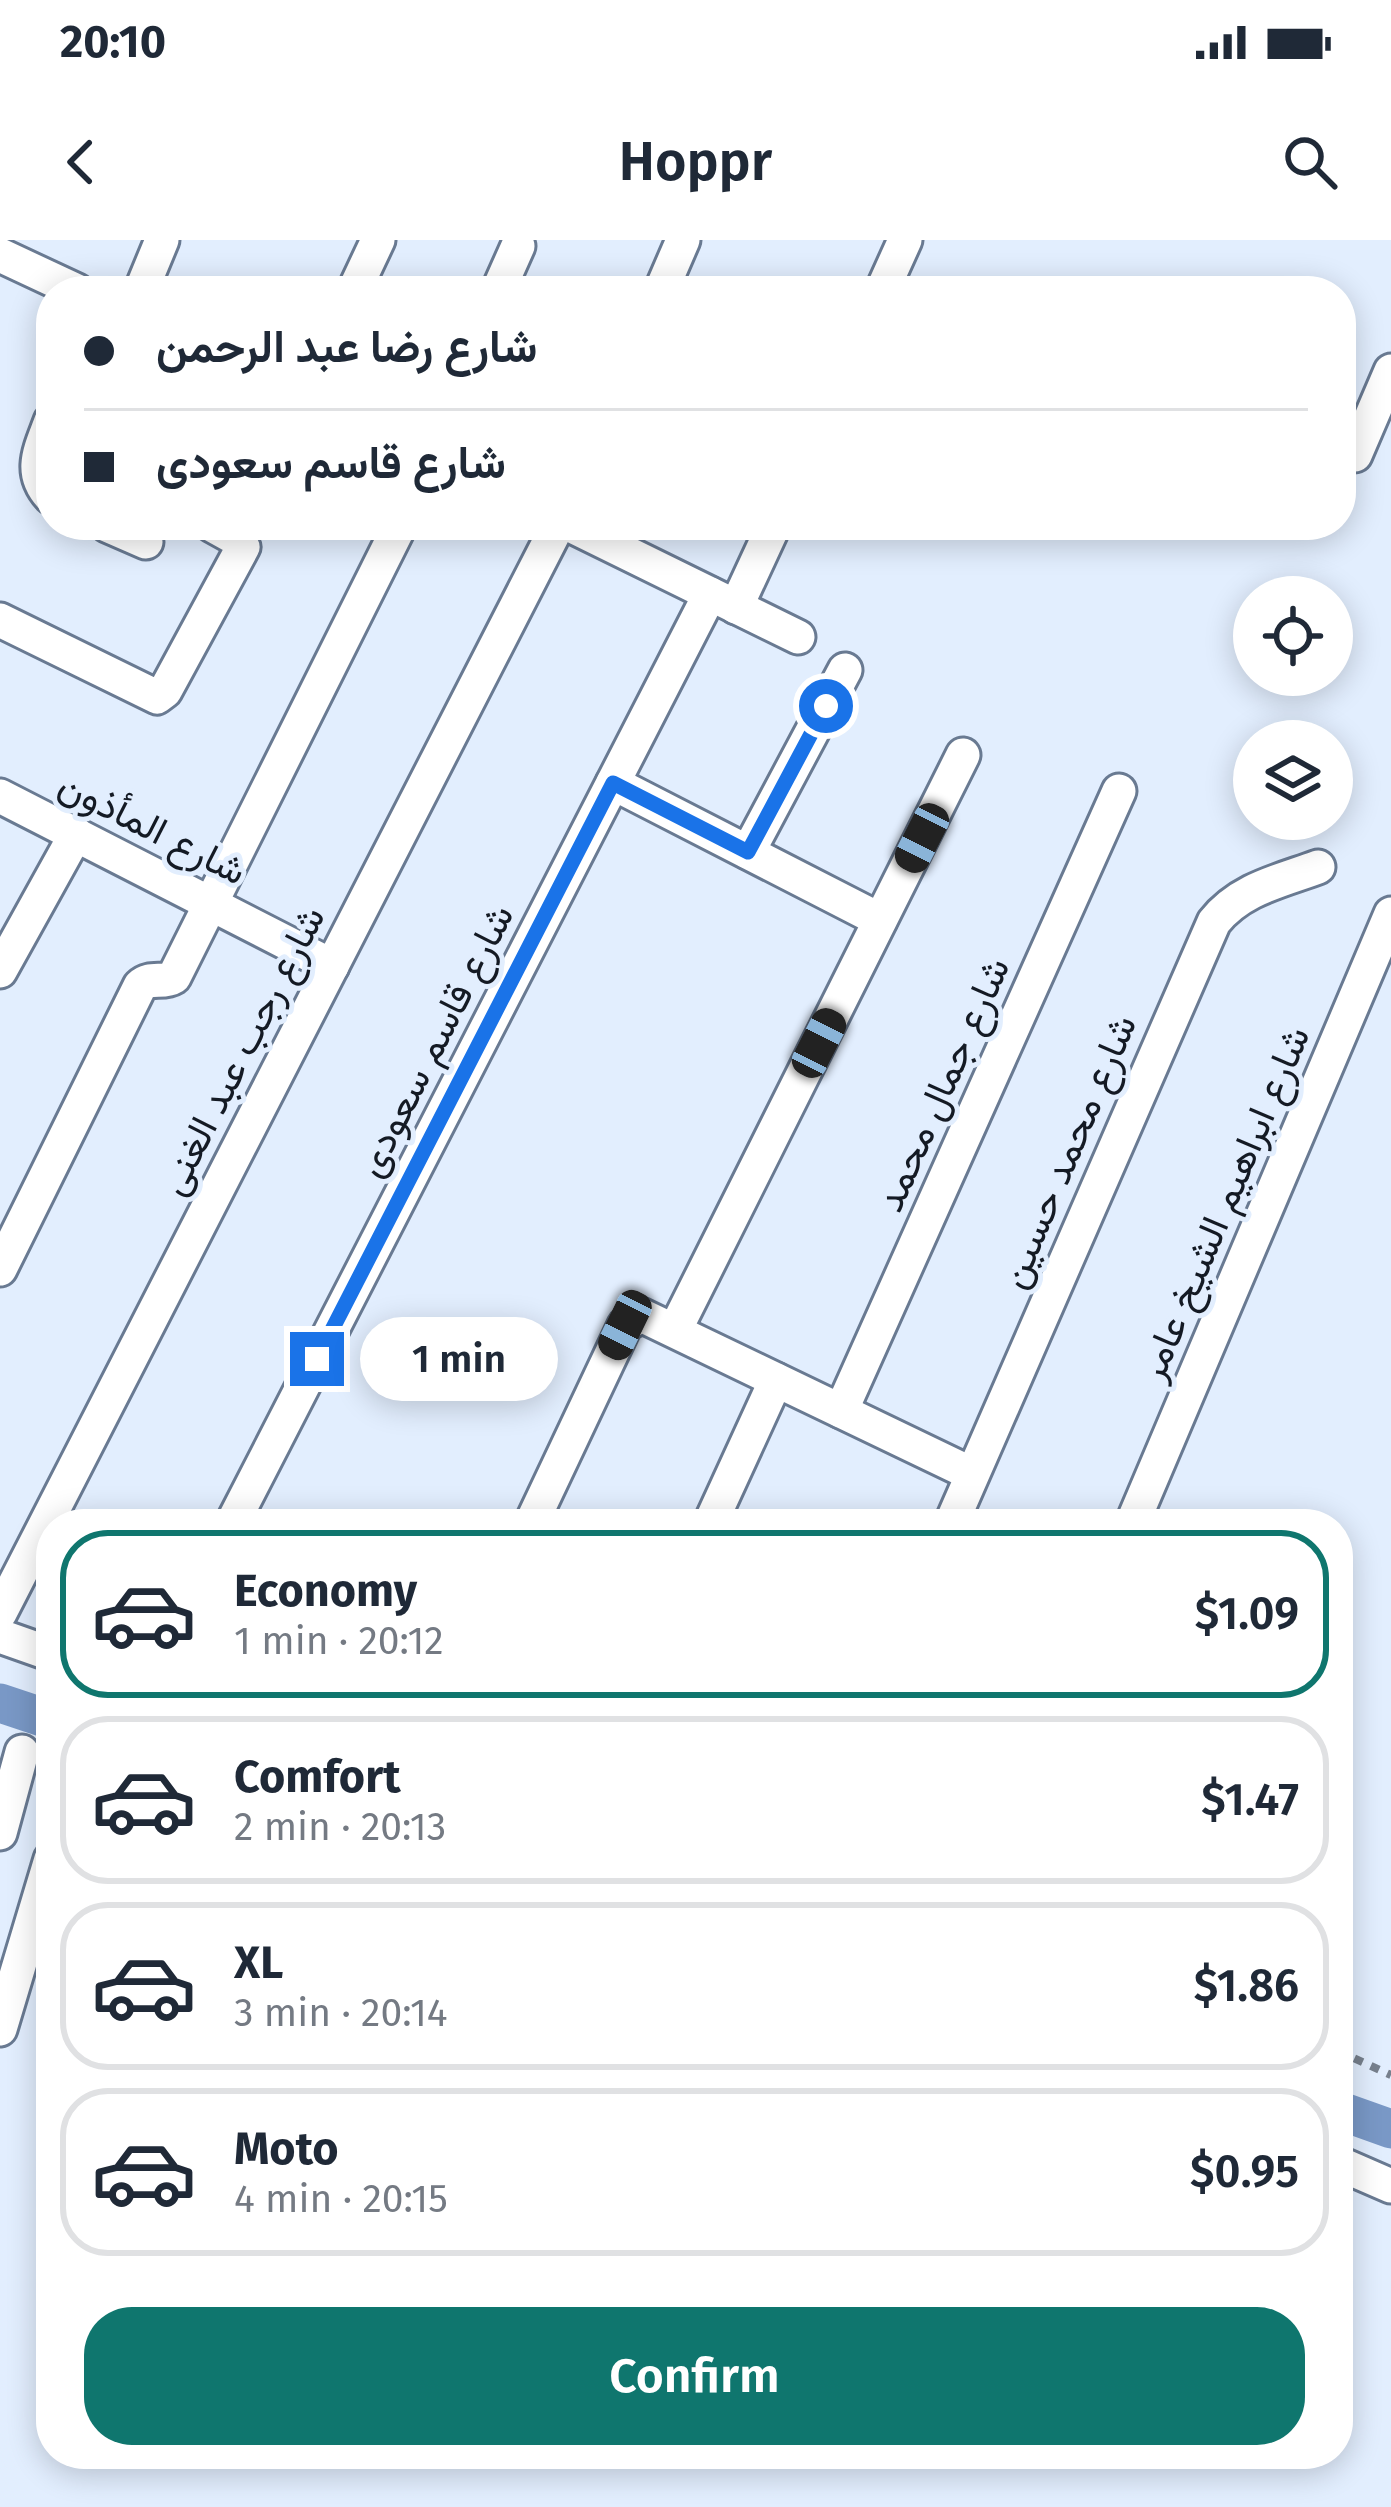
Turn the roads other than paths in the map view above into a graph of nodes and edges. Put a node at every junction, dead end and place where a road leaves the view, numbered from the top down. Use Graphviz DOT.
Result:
graph roads {
  1 [pos="162,240"];
  2 [pos="378,240"];
  3 [pos="683,240"];
  4 [pos="905,240"];
  5 [pos="518,247"];
  6 [pos="0,255"];
  7 [pos="44,276"];
  8 [pos="147,276"];
  9 [pos="361,276"];
  10 [pos="505,276"];
  11 [pos="667,276"];
  12 [pos="889,276"];
  13 [pos="1391,371"];
  14 [pos="1356,453"];
  15 [pos="141,540"];
  16 [pos="239,540"];
  17 [pos="392,540"];
  18 [pos="550,540"];
  19 [pos="599,540"];
  20 [pos="764,540"];
  21 [pos="146,542"];
  22 [pos="723,601"];
  23 [pos="0,620"];
  24 [pos="798,637"];
  25 [pos="845,670"];
  26 [pos="963,755"];
  27 [pos="613,783"];
  28 [pos="1119,791"];
  29 [pos="0,796"];
  30 [pos="76,834"];
  31 [pos="748,852"];
  32 [pos="1318,867"];
  33 [pos="210,903"];
  34 [pos="1391,914"];
  35 [pos="880,920"];
  36 [pos="332,966"];
  37 [pos="0,970"];
  38 [pos="0,1269"];
  39 [pos="660,1323"];
  40 [pos="776,1380"];
  41 [pos="841,1411"];
  42 [pos="972,1474"];
  43 [pos="53,1509"];
  44 [pos="240,1509"];
  45 [pos="538,1509"];
  46 [pos="717,1509"];
  47 [pos="957,1509"];
  48 [pos="1138,1509"];
  49 [pos="36,1543"];
  50 [pos="0,1613"];
  51 [pos="0,1636"];
  52 [pos="36,1649"];
  53 [pos="24,1754"];
  54 [pos="0,1833"];
  55 [pos="36,1908"];
  56 [pos="0,2029"];
  57 [pos="1353,2170"];
  58 [pos="1391,2186"];
  1 -- 8 [label="street"];
  2 -- 9 [label="street"];
  3 -- 11 [label="street"];
  4 -- 12 [label="street"];
  5 -- 10 [label="street"];
  6 -- 7 [label="street"];
  13 -- 14 [label="street"];
  15 -- 21 [label="street"];
  16 -- 23 [label="street"];
  17 -- 33 [label="street"];
  18 -- 36 [label="street, شارع رجب عبد الغنى"];
  19 -- 22 [label="street"];
  20 -- 22 [label="street, شارع قاسم سعودى"];
  22 -- 24 [label="street"];
  22 -- 27 [label="street, شارع قاسم سعودى"];
  25 -- 31 [label="street"];
  26 -- 35 [label="street"];
  27 -- 31 [label="street"];
  27 -- 44 [label="street, شارع قاسم سعودى"];
  28 -- 41 [label="street, شارع جمال محمد"];
  29 -- 30 [label="street, شارع المأذون"];
  30 -- 33 [label="street, شارع المأذون"];
  30 -- 37 [label="street"];
  31 -- 35 [label="street"];
  32 -- 42 [label="street, شارع محمد حسين"];
  33 -- 36 [label="street, شارع المأذون"];
  33 -- 38 [label="street"];
  34 -- 48 [label="street, شارع ابراهيم الشيخ عامر"];
  35 -- 39 [label="street"];
  36 -- 43 [label="street, شارع رجب عبد الغنى"];
  39 -- 40 [label="street"];
  39 -- 45 [label="street"];
  40 -- 41 [label="street"];
  40 -- 46 [label="street"];
  41 -- 42 [label="street"];
  42 -- 47 [label="street, شارع محمد حسين"];
  49 -- 50 [label="street, شارع رجب عبد الغنى"];
  51 -- 52 [label="street"];
  53 -- 54 [label="street"];
  55 -- 56 [label="street"];
  57 -- 58 [label="street"];
}
